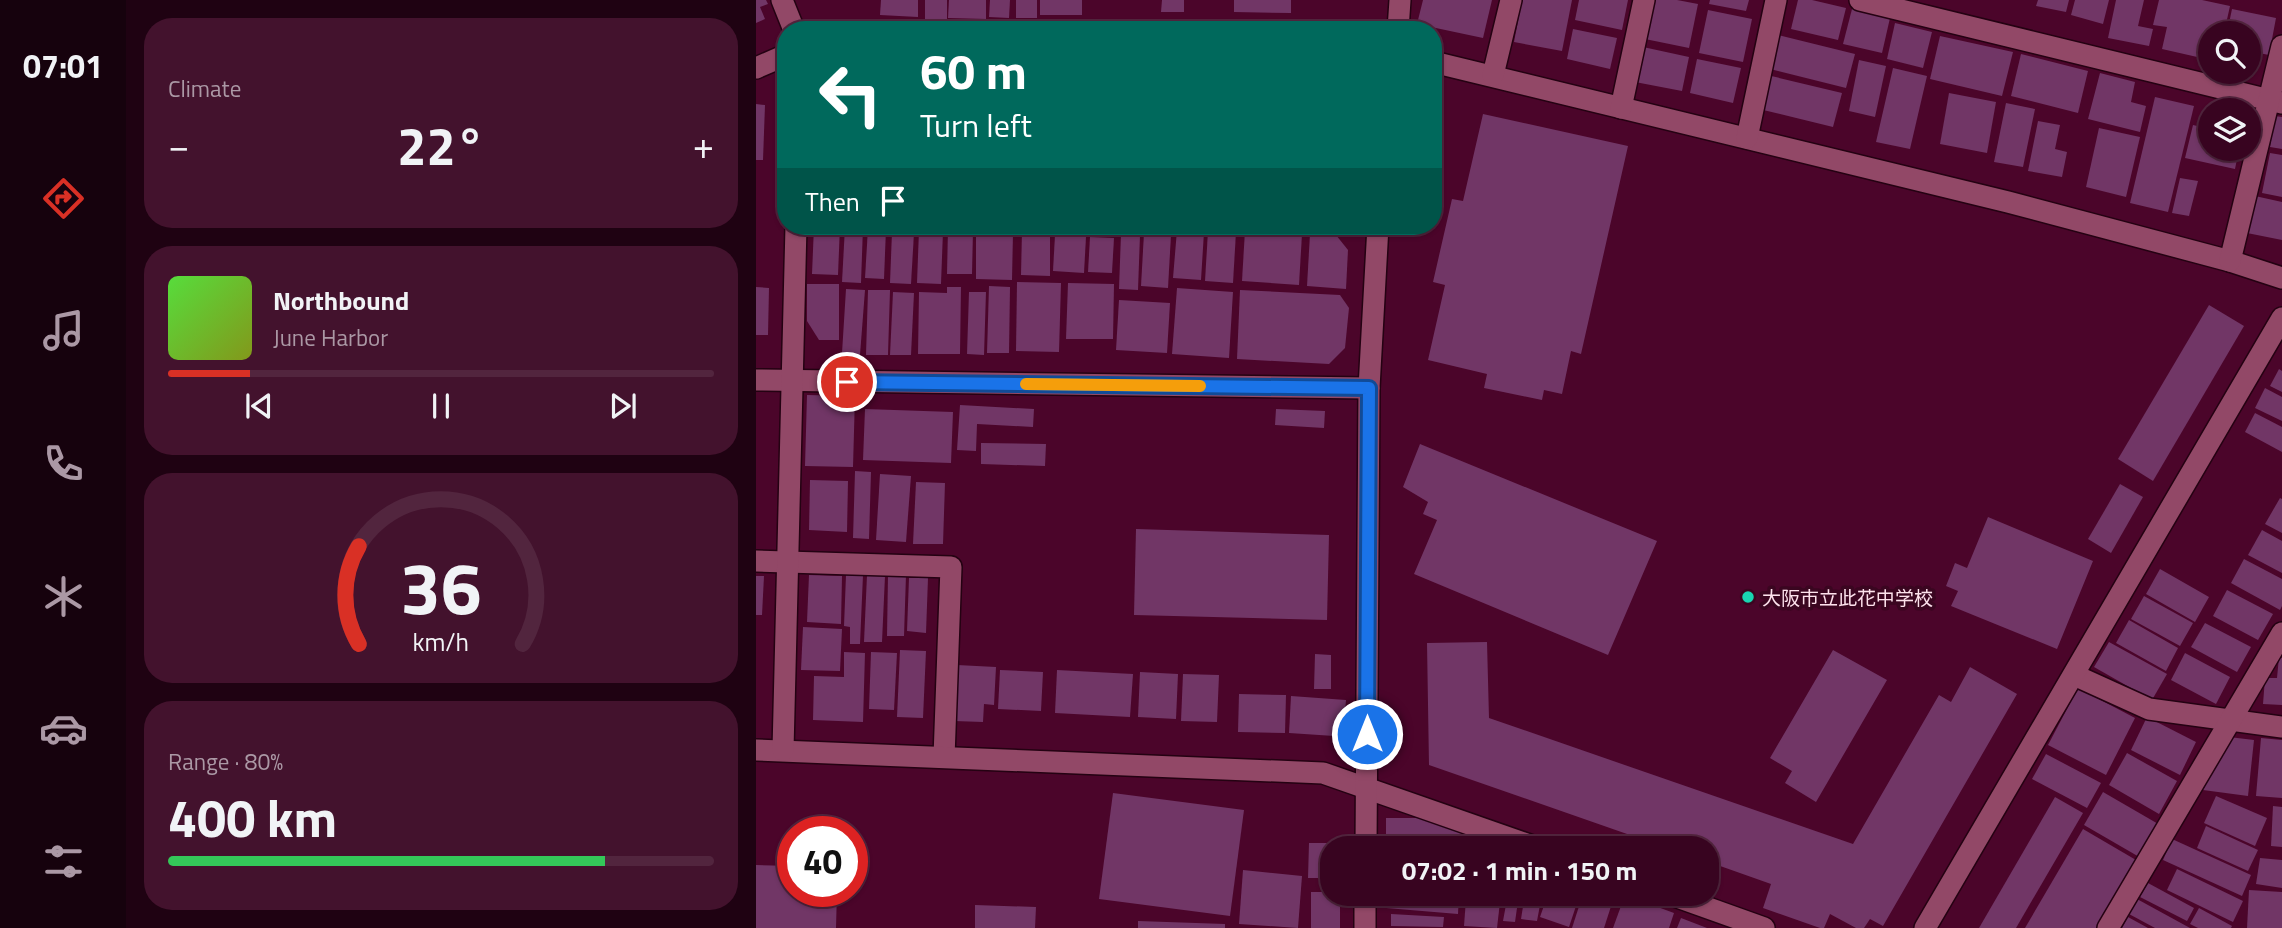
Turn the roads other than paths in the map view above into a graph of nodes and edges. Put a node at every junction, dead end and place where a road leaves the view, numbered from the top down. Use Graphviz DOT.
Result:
graph roads {
  1 [pos="782,0"];
  2 [pos="1400,0"];
  3 [pos="1511,0"];
  4 [pos="1644,0"];
  5 [pos="1776,0"];
  6 [pos="1860,0"];
  7 [pos="790,21"];
  8 [pos="1399,21"];
  9 [pos="2282,46"];
  10 [pos="777,59"];
  11 [pos="1442,64"];
  12 [pos="756,68"];
  13 [pos="1493,75"];
  14 [pos="2276,101"];
  15 [pos="1621,108"];
  16 [pos="1747,138"];
  17 [pos="796,235"];
  18 [pos="1378,235"];
  19 [pos="2230,261"];
  20 [pos="2282,278"];
  21 [pos="2282,318"];
  22 [pos="756,380"];
  23 [pos="792,381"];
  24 [pos="1369,388"];
  25 [pos="756,561"];
  26 [pos="787,562"];
  27 [pos="2282,633"];
  28 [pos="2074,675"];
  29 [pos="2229,720"];
  30 [pos="2282,727"];
  31 [pos="756,750"];
  32 [pos="783,750"];
  33 [pos="944,757"];
  34 [pos="1367,787"];
  35 [pos="1366,836"];
  36 [pos="1505,836"];
  37 [pos="1365,906"];
  38 [pos="1703,906"];
  39 [pos="1365,928"];
  40 [pos="1764,928"];
  41 [pos="1925,928"];
  42 [pos="2108,928"];
  1 -- 7 [label="street"];
  2 -- 8 [label="street"];
  3 -- 13 [label="street"];
  4 -- 15 [label="street"];
  5 -- 16 [label="street"];
  6 -- 14 [label="street"];
  9 -- 14 [label="street"];
  10 -- 12 [label="street"];
  11 -- 13 [label="street"];
  13 -- 15 [label="street"];
  14 -- 19 [label="street"];
  15 -- 16 [label="street"];
  16 -- 19 [label="street"];
  17 -- 23 [label="street"];
  18 -- 24 [label="street"];
  19 -- 20 [label="street"];
  21 -- 28 [label="street"];
  22 -- 23 [label="street"];
  23 -- 24 [label="street"];
  23 -- 26 [label="street"];
  24 -- 34 [label="street"];
  25 -- 26 [label="street"];
  26 -- 32 [label="street"];
  26 -- 33 [label="street"];
  27 -- 29 [label="street"];
  28 -- 29 [label="street"];
  28 -- 41 [label="street"];
  29 -- 30 [label="street"];
  29 -- 42 [label="street"];
  31 -- 32 [label="street"];
  32 -- 33 [label="street"];
  33 -- 34 [label="street"];
  34 -- 35 [label="street"];
  34 -- 36 [label="street"];
  37 -- 39 [label="street"];
  38 -- 40 [label="street"];
}
